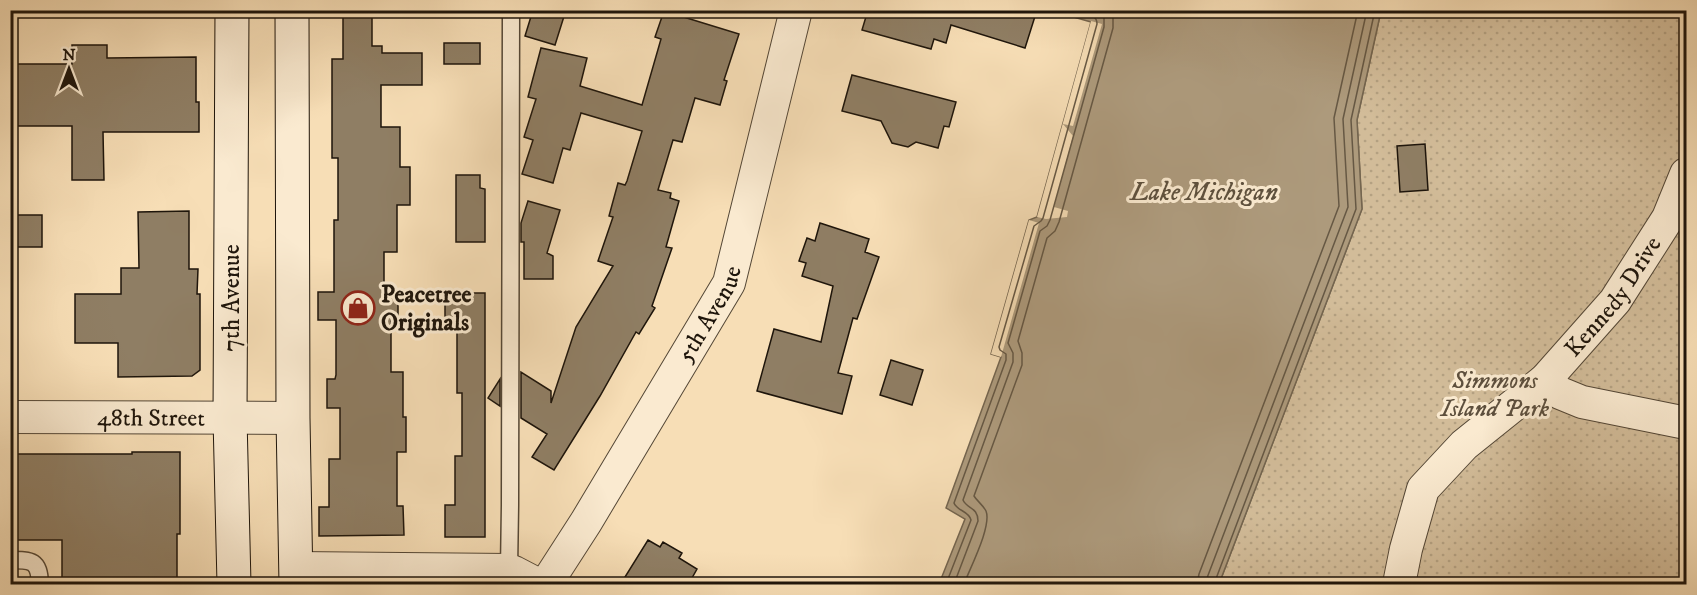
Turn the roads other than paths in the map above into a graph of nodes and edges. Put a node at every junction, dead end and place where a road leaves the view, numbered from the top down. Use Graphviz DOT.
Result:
graph roads {
  1 [pos="232,10"];
  2 [pos="292,10"];
  3 [pos="511,10"];
  4 [pos="796,10"];
  5 [pos="1686,174"];
  6 [pos="1545,380"];
  7 [pos="10,417"];
  8 [pos="230,418"];
  9 [pos="293,418"];
  10 [pos="1686,423"];
  11 [pos="10,560"];
  12 [pos="509,570"];
  13 [pos="296,576"];
  14 [pos="40,585"];
  15 [pos="234,585"];
  16 [pos="537,585"];
  17 [pos="546,585"];
  18 [pos="1399,585"];
  1 -- 8 [label="street, 7th Avenue"];
  2 -- 9 [label="street"];
  3 -- 12 [label="lane"];
  4 -- 17 [label="street, 5th Avenue"];
  5 -- 6 [label="street, Kennedy Drive"];
  6 -- 10 [label="street"];
  6 -- 18 [label="street, Kennedy Drive"];
  7 -- 8 [label="street, 48th Street"];
  8 -- 9 [label="street, 48th Street"];
  8 -- 15 [label="street, 7th Avenue"];
  9 -- 13 [label="street"];
  11 -- 14 [label="lane"];
  12 -- 13 [label="street"];
  12 -- 16 [label="street"];
}
